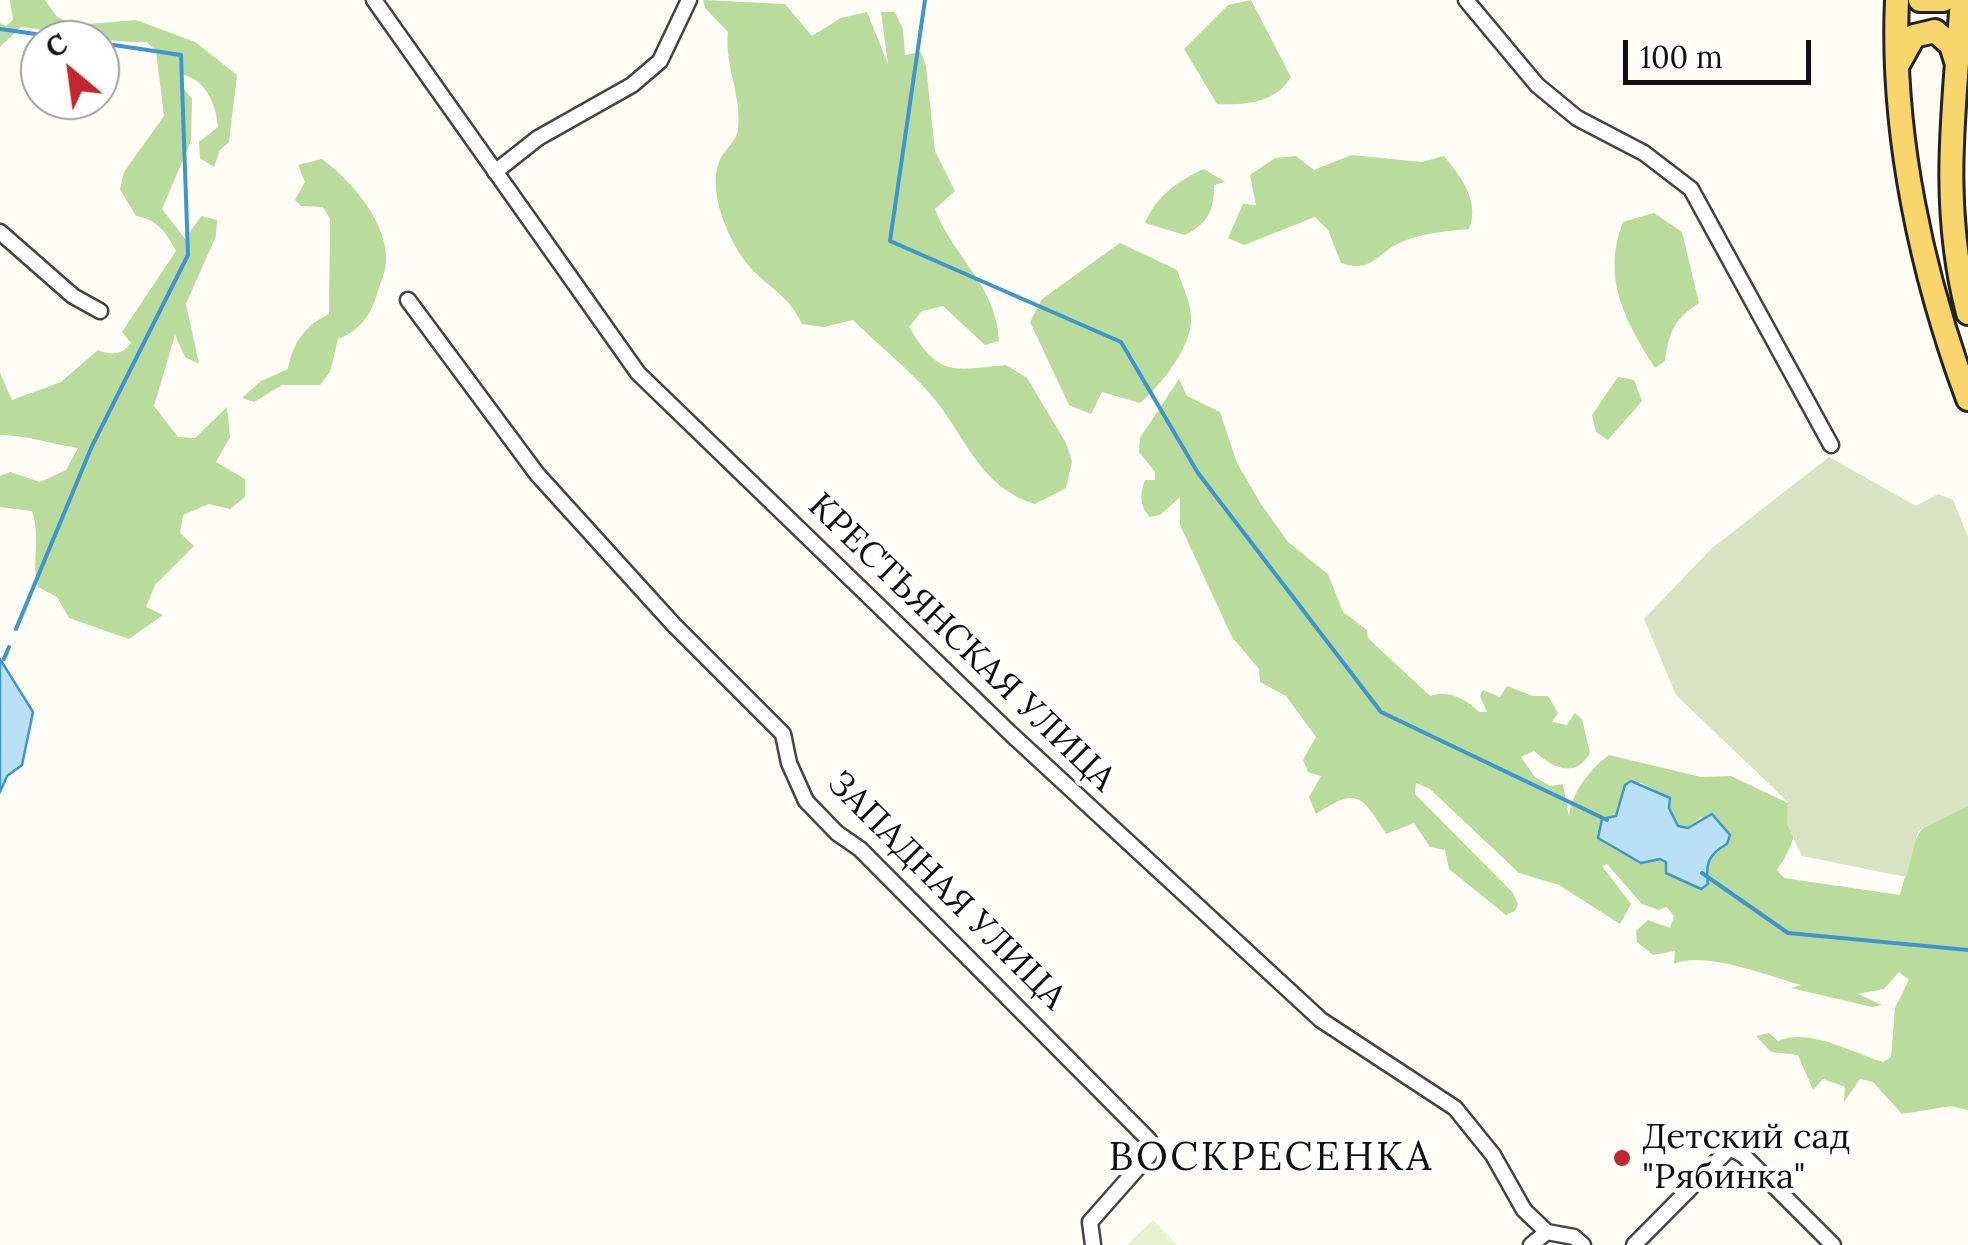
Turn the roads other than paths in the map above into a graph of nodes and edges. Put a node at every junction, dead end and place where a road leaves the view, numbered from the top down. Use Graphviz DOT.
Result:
graph roads {
  1 [pos="374,0"];
  2 [pos="689,0"];
  3 [pos="1466,0"];
  4 [pos="1898,0"];
  5 [pos="1920,0"];
  6 [pos="1943,0"];
  7 [pos="1962,0"];
  8 [pos="1956,61"];
  9 [pos="1898,64"];
  10 [pos="495,172"];
  11 [pos="0,232"];
  12 [pos="408,300"];
  13 [pos="100,311"];
  14 [pos="1968,313"];
  15 [pos="1968,400"];
  16 [pos="1832,444"];
  17 [pos="1547,1232"];
  18 [pos="1093,1245"];
  19 [pos="1531,1245"];
  20 [pos="1583,1245"];
  21 [pos="1634,1245"];
  22 [pos="1833,1245"];
  1 -- 10 [label="street, КРЕСТЬЯНСКАЯ УЛИЦА"];
  2 -- 10 [label="street"];
  3 -- 16 [label="street"];
  4 -- 9 [label="main road"];
  5 -- 6 [label="main road"];
  7 -- 8 [label="main road"];
  8 -- 9 [label="main road"];
  8 -- 14 [label="main road"];
  9 -- 15 [label="main road"];
  10 -- 17 [label="street, КРЕСТЬЯНСКАЯ УЛИЦА"];
  11 -- 13 [label="street"];
  12 -- 18 [label="street, ЗАПАДНАЯ УЛИЦА"];
  17 -- 19 [label="street"];
  17 -- 20 [label="street, КРЕСТЬЯНСКАЯ УЛИЦА"];
  21 -- 22 [label="street"];
}
